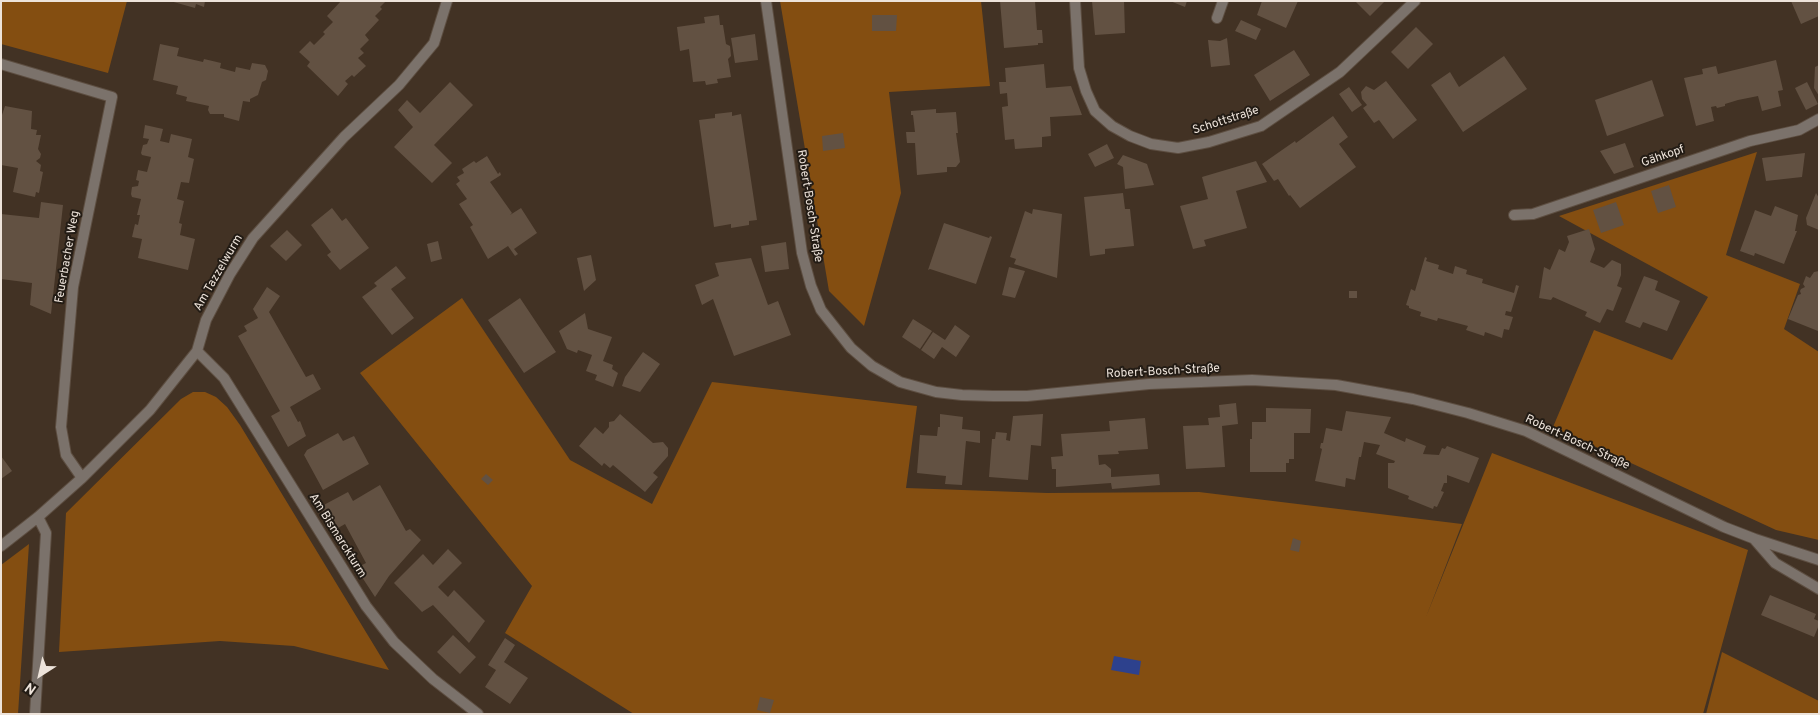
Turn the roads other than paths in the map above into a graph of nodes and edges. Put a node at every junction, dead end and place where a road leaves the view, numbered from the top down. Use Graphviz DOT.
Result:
graph roads {
  1 [pos="447,1"];
  2 [pos="766,1"];
  3 [pos="1075,1"];
  4 [pos="1223,1"];
  5 [pos="1415,1"];
  6 [pos="1216,18"];
  7 [pos="1,64"];
  8 [pos="1819,118"];
  9 [pos="1514,215"];
  10 [pos="197,351"];
  11 [pos="82,478"];
  12 [pos="38,517"];
  13 [pos="1755,539"];
  14 [pos="1,546"];
  15 [pos="1819,560"];
  16 [pos="1819,590"];
  17 [pos="35,714"];
  18 [pos="478,714"];
  1 -- 10 [label="street, Am Tazzelwurm"];
  2 -- 13 [label="street, Robert-Bosch-Straße"];
  3 -- 5 [label="street, Schottstraße"];
  4 -- 6 [label="street"];
  7 -- 11 [label="street, Feuerbacher Weg"];
  8 -- 9 [label="street, Gähkopf"];
  10 -- 11 [label="street, Am Tazzelwurm"];
  10 -- 18 [label="street, Am Bismarckturm"];
  11 -- 12 [label="street, Am Tazzelwurm"];
  12 -- 14 [label="street, Am Tazzelwurm"];
  12 -- 17 [label="street"];
  13 -- 15 [label="street, Robert-Bosch-Straße"];
  13 -- 16 [label="street"];
}
